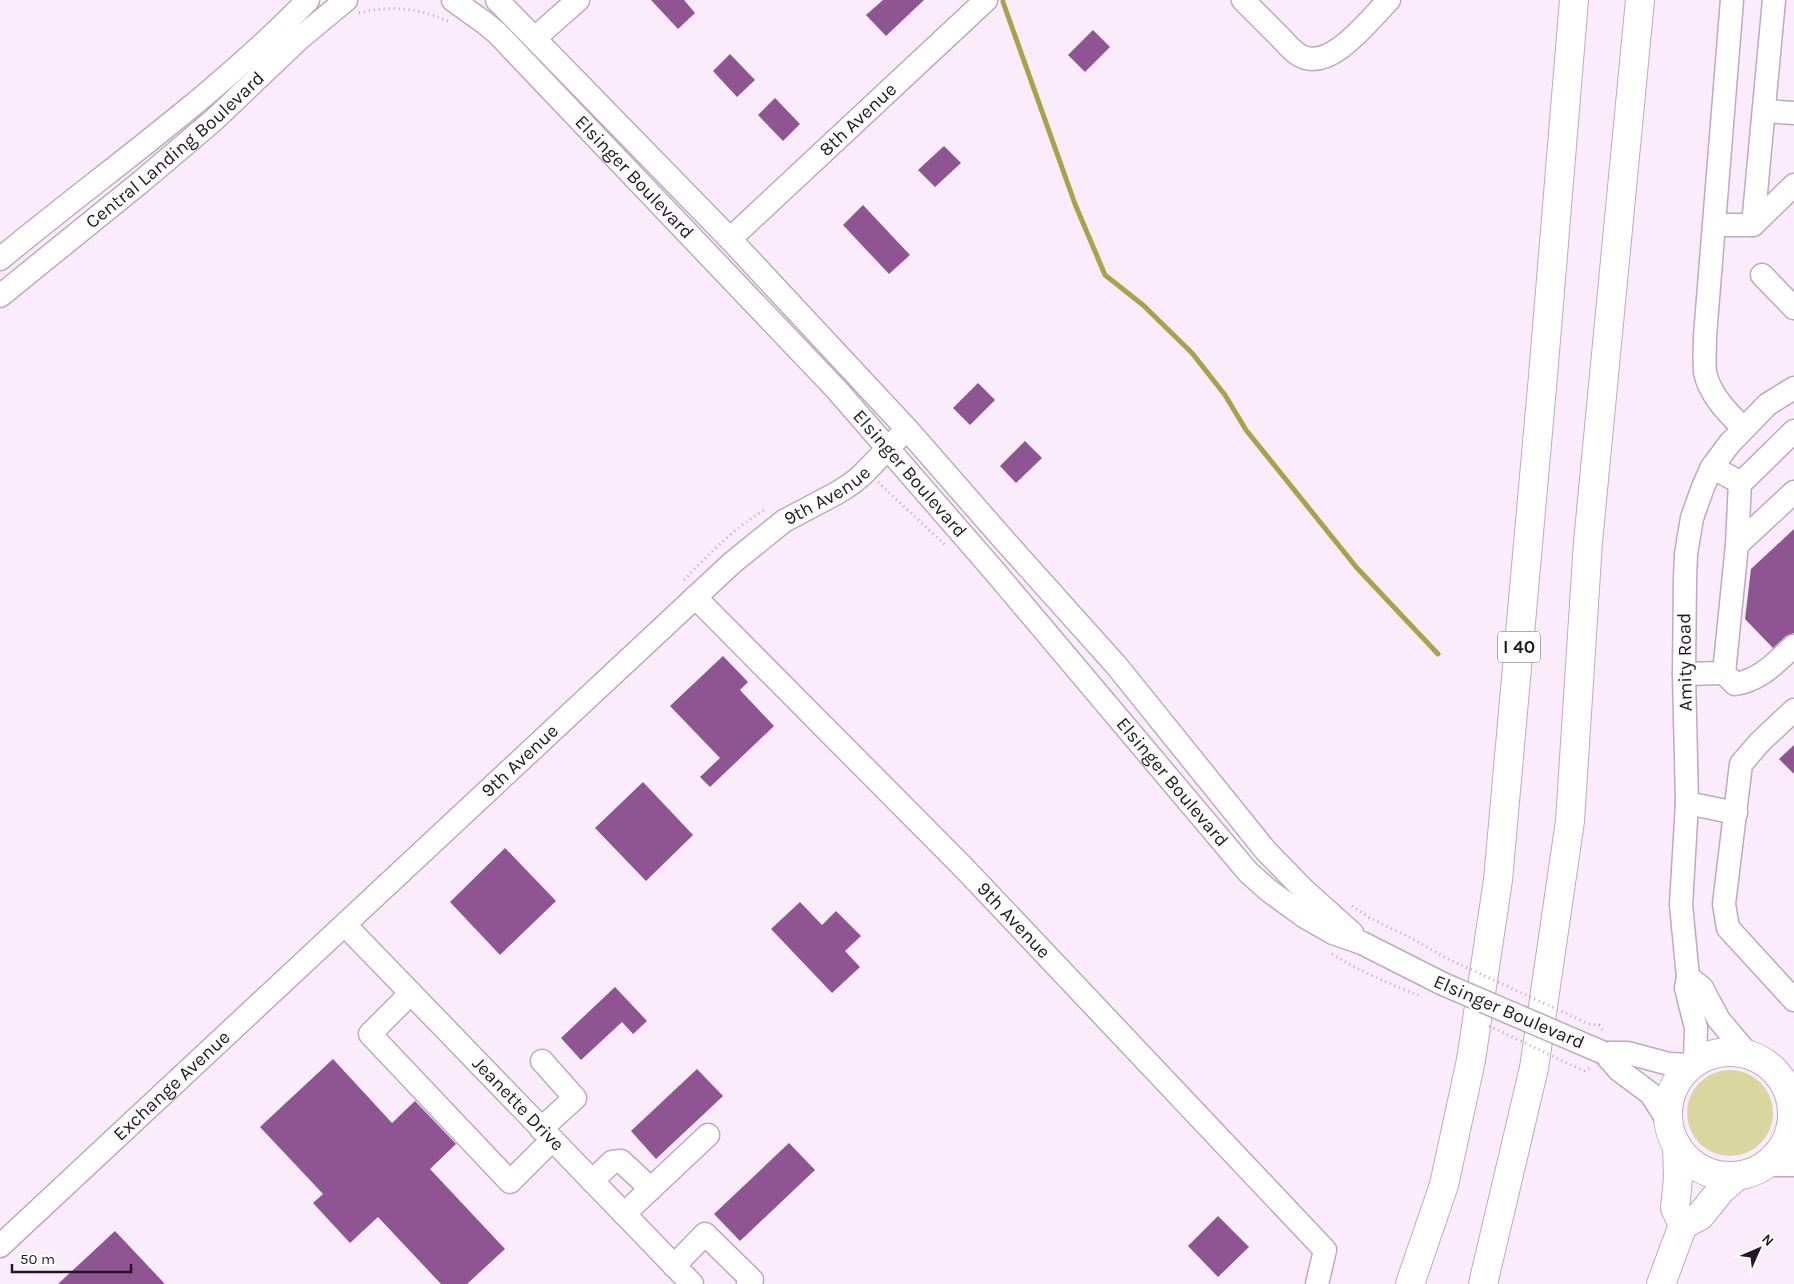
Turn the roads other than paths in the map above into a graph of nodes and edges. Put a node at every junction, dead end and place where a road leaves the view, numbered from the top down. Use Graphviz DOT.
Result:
graph roads {
  1 [pos="308,0"];
  2 [pos="453,0"];
  3 [pos="497,0"];
  4 [pos="578,0"];
  5 [pos="986,0"];
  6 [pos="1243,0"];
  7 [pos="1389,0"];
  8 [pos="1574,0"];
  9 [pos="1640,0"];
  10 [pos="1732,0"];
  11 [pos="1774,0"];
  12 [pos="352,7"];
  13 [pos="536,38"];
  14 [pos="1764,111"];
  15 [pos="1794,114"];
  16 [pos="1794,185"];
  17 [pos="1714,225"];
  18 [pos="1753,225"];
  19 [pos="730,239"];
  20 [pos="0,259"];
  21 [pos="1762,275"];
  22 [pos="0,296"];
  23 [pos="1794,308"];
  24 [pos="1794,388"];
  25 [pos="907,428"];
  26 [pos="1743,428"];
  27 [pos="1794,431"];
  28 [pos="887,450"];
  29 [pos="1712,467"];
  30 [pos="1740,482"];
  31 [pos="1794,492"];
  32 [pos="1737,545"];
  33 [pos="996,573"];
  34 [pos="695,597"];
  35 [pos="1794,646"];
  36 [pos="1116,665"];
  37 [pos="1724,672"];
  38 [pos="1684,674"];
  39 [pos="1794,710"];
  40 [pos="1688,804"];
  41 [pos="1736,814"];
  42 [pos="345,925"];
  43 [pos="1362,943"];
  44 [pos="1688,977"];
  45 [pos="410,993"];
  46 [pos="1794,1000"];
  47 [pos="1604,1053"];
  48 [pos="1747,1053"];
  49 [pos="542,1061"];
  50 [pos="1692,1062"];
  51 [pos="1794,1109"];
  52 [pos="1672,1133"];
  53 [pos="547,1134"];
  54 [pos="708,1136"];
  55 [pos="1766,1165"];
  56 [pos="1794,1165"];
  57 [pos="1737,1176"];
  58 [pos="592,1181"];
  59 [pos="651,1189"];
  60 [pos="624,1214"];
  61 [pos="1683,1225"];
  62 [pos="0,1246"];
  63 [pos="674,1266"];
  64 [pos="692,1284"];
  65 [pos="748,1284"];
  66 [pos="1317,1284"];
  67 [pos="1410,1284"];
  68 [pos="1483,1284"];
  69 [pos="1661,1284"];
  1 -- 20 [label="street, Central Landing Boulevard"];
  2 -- 28 [label="street, Elsinger Boulevard"];
  3 -- 13 [label="street, Elsinger Boulevard"];
  4 -- 13 [label="street"];
  5 -- 19 [label="street, 8th Avenue"];
  6 -- 7 [label="street"];
  8 -- 67 [label="main road, I 40"];
  9 -- 68 [label="main road"];
  10 -- 17 [label="street"];
  11 -- 14 [label="street"];
  12 -- 22 [label="street, Central Landing Boulevard"];
  13 -- 19 [label="street, Elsinger Boulevard"];
  14 -- 15 [label="street"];
  14 -- 18 [label="street"];
  16 -- 18 [label="street"];
  17 -- 18 [label="street"];
  17 -- 26 [label="street"];
  19 -- 25 [label="street, Elsinger Boulevard"];
  21 -- 23 [label="street"];
  24 -- 26 [label="street, Amity Road"];
  25 -- 28 [label="street, 9th Avenue"];
  25 -- 36 [label="street, Elsinger Boulevard"];
  26 -- 29 [label="street, Amity Road"];
  27 -- 30 [label="street"];
  28 -- 33 [label="street, Elsinger Boulevard"];
  28 -- 34 [label="street, 9th Avenue"];
  29 -- 30 [label="street"];
  29 -- 38 [label="street, Amity Road"];
  30 -- 32 [label="street"];
  31 -- 32 [label="street"];
  32 -- 37 [label="street"];
  33 -- 36 [label="street"];
  33 -- 43 [label="street, Elsinger Boulevard"];
  34 -- 42 [label="street, 9th Avenue"];
  34 -- 66 [label="street, 9th Avenue"];
  35 -- 37 [label="street"];
  36 -- 43 [label="street, Elsinger Boulevard"];
  37 -- 38 [label="street"];
  38 -- 40 [label="street, Amity Road"];
  39 -- 41 [label="street"];
  40 -- 41 [label="street"];
  40 -- 44 [label="street, Amity Road"];
  41 -- 46 [label="street"];
  42 -- 45 [label="street, Jeanette Drive"];
  42 -- 62 [label="street, Exchange Avenue"];
  43 -- 47 [label="street, Elsinger Boulevard, bridge"];
  44 -- 48 [label="street"];
  44 -- 50 [label="street, Amity Road"];
  45 -- 53 [label="street, Jeanette Drive"];
  45 -- 53 [label="street"];
  47 -- 50 [label="street, Elsinger Boulevard"];
  47 -- 52 [label="street, Elsinger Boulevard"];
  48 -- 50 [label="main road"];
  48 -- 51 [label="main road"];
  49 -- 53 [label="street"];
  50 -- 52 [label="main road"];
  51 -- 55 [label="main road"];
  52 -- 57 [label="main road"];
  52 -- 61 [label="main road"];
  53 -- 58 [label="street, Jeanette Drive"];
  54 -- 59 [label="street"];
  55 -- 56 [label="street"];
  55 -- 57 [label="main road"];
  57 -- 61 [label="main road"];
  58 -- 59 [label="street"];
  58 -- 60 [label="street, Jeanette Drive"];
  59 -- 60 [label="street"];
  60 -- 63 [label="street, Jeanette Drive"];
  61 -- 69 [label="main road"];
  63 -- 64 [label="street, Jeanette Drive"];
  63 -- 65 [label="street"];
}
